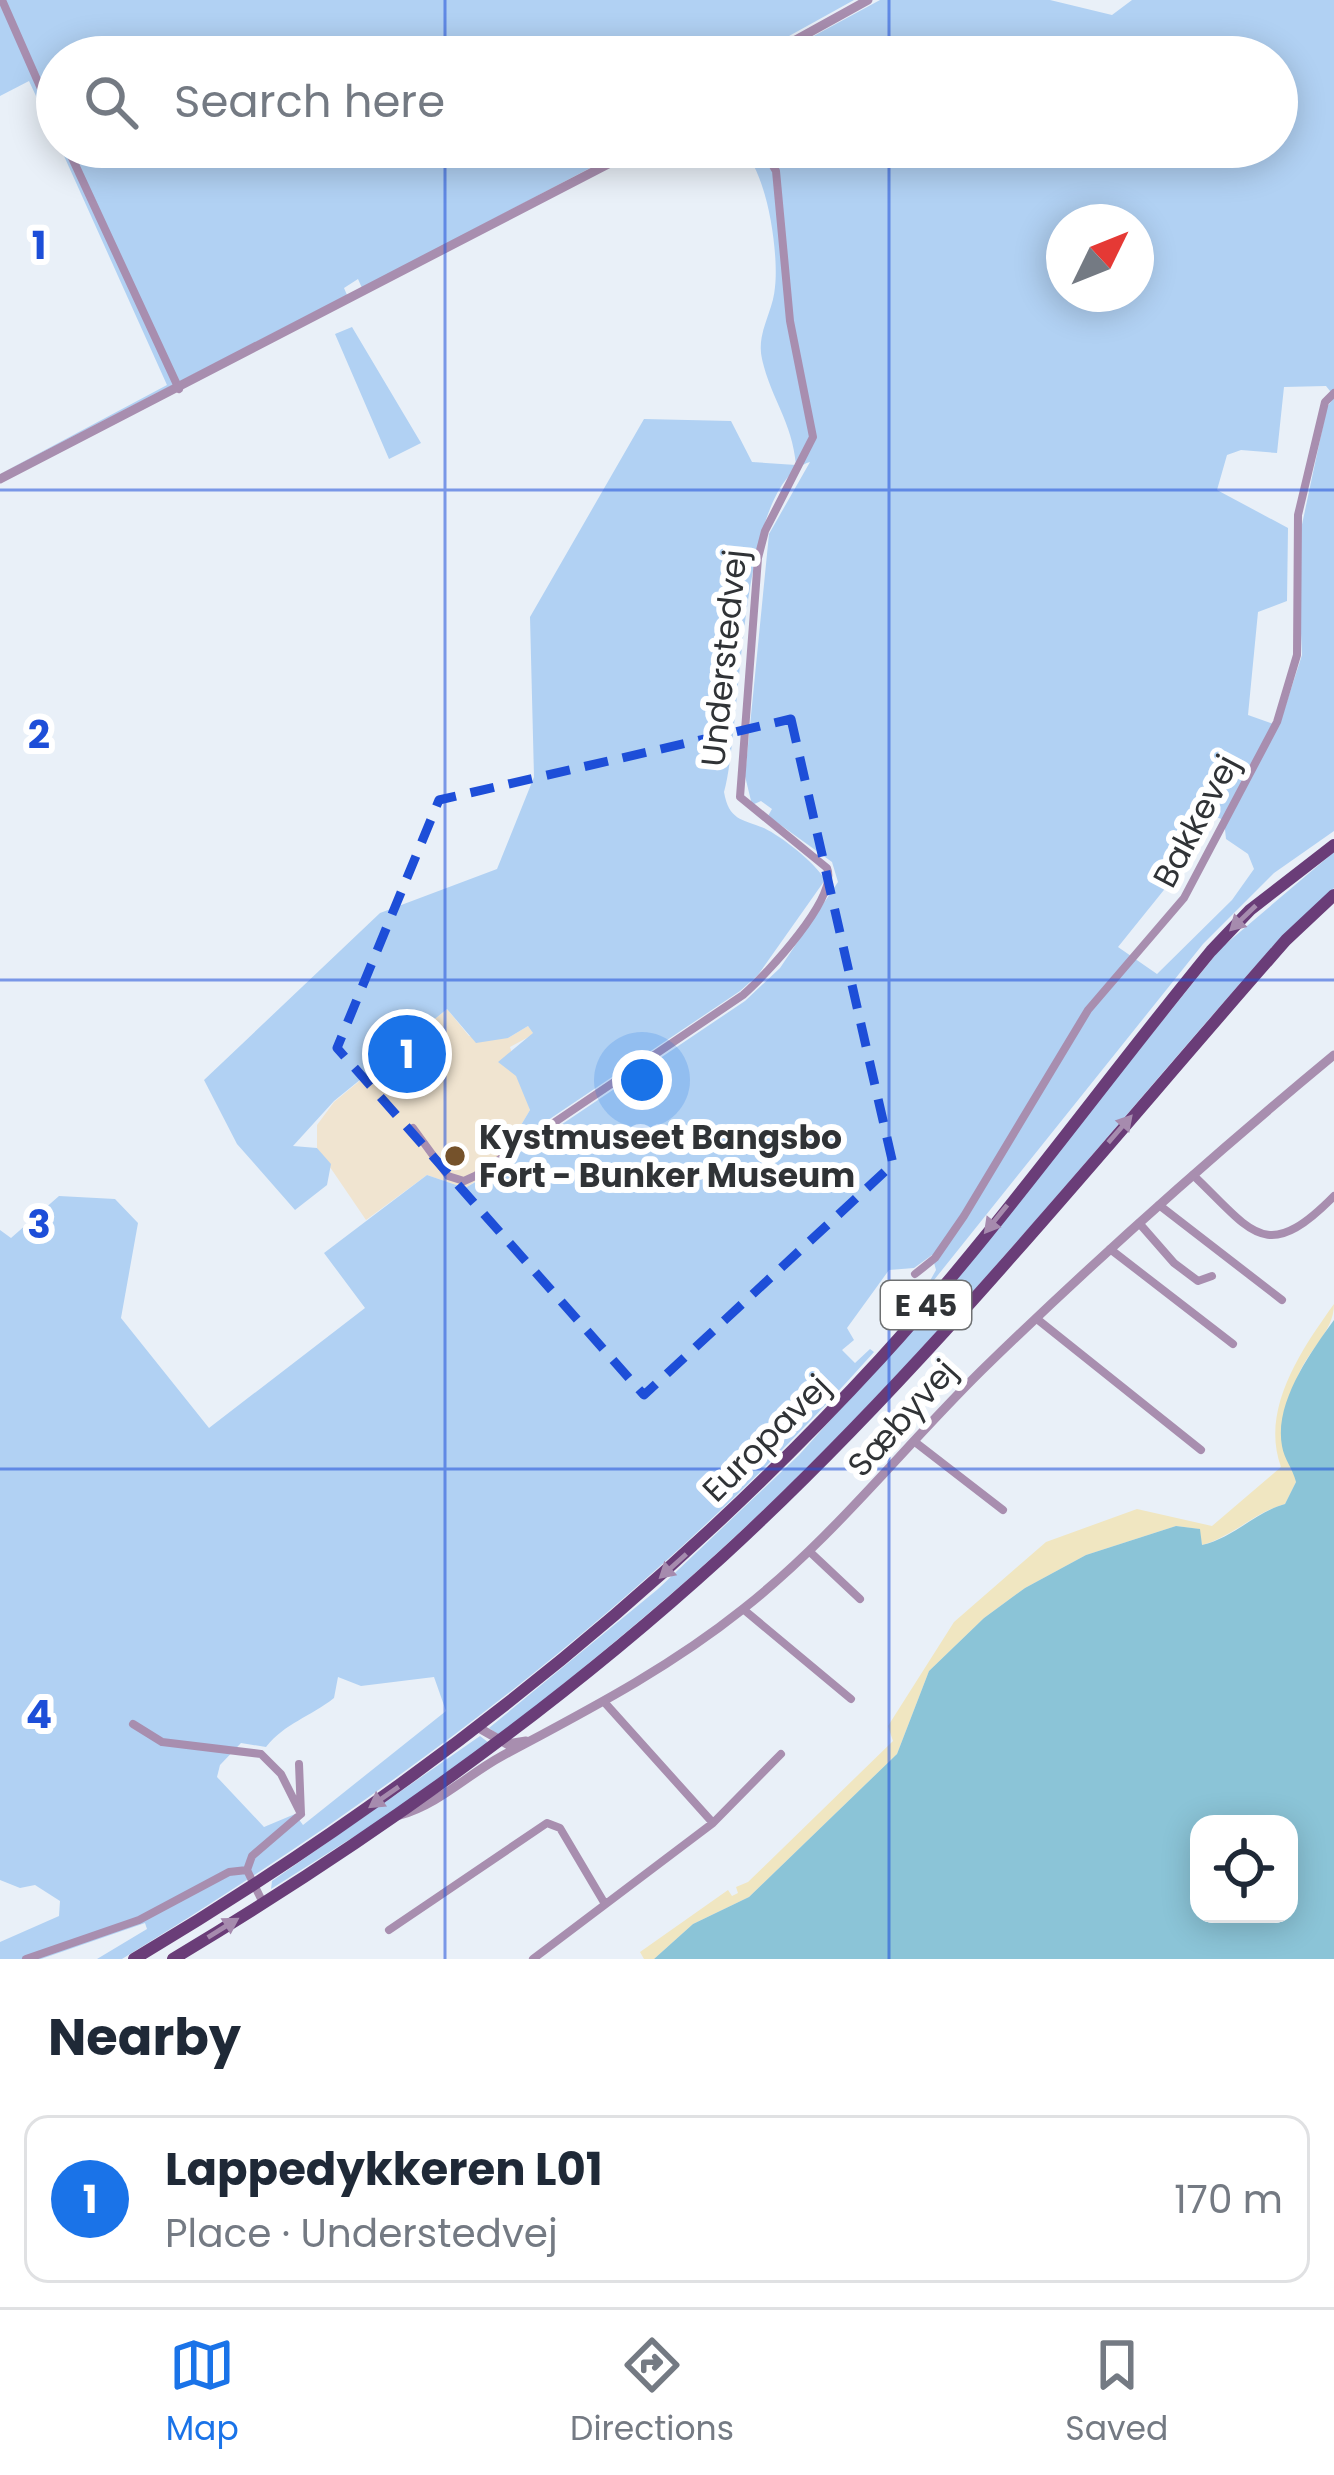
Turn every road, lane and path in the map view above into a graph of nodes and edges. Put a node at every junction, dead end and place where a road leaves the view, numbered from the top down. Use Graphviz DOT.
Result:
graph roads {
  1 [pos="2,0"];
  2 [pos="868,0"];
  3 [pos="803,36"];
  4 [pos="36,77"];
  5 [pos="77,168"];
  6 [pos="600,168"];
  7 [pos="774,168"];
  8 [pos="179,389"];
  9 [pos="1334,393"];
  10 [pos="0,479"];
  11 [pos="1334,844"];
  12 [pos="1334,896"];
  13 [pos="1334,1055"];
  14 [pos="413,1127"];
  15 [pos="1193,1175"];
  16 [pos="1334,1196"];
  17 [pos="1159,1205"];
  18 [pos="1139,1223"];
  19 [pos="1110,1249"];
  20 [pos="914,1274"];
  21 [pos="1212,1276"];
  22 [pos="1282,1300"];
  23 [pos="1037,1319"];
  24 [pos="1233,1344"];
  25 [pos="915,1442"];
  26 [pos="1201,1450"];
  27 [pos="1003,1510"];
  28 [pos="810,1552"];
  29 [pos="860,1599"];
  30 [pos="743,1610"];
  31 [pos="851,1700"];
  32 [pos="605,1704"];
  33 [pos="133,1724"];
  34 [pos="479,1728"];
  35 [pos="554,1732"];
  36 [pos="500,1741"];
  37 [pos="781,1754"];
  38 [pos="299,1765"];
  39 [pos="301,1814"];
  40 [pos="396,1816"];
  41 [pos="713,1823"];
  42 [pos="250,1877"];
  43 [pos="263,1903"];
  44 [pos="605,1904"];
  45 [pos="389,1930"];
  46 [pos="26,1959"];
  47 [pos="134,1959"];
  48 [pos="173,1959"];
  49 [pos="533,1959"];
  1 -- 4 [label="street"];
  2 -- 3 [label="street"];
  5 -- 8 [label="street"];
  6 -- 8 [label="street"];
  7 -- 14 [label="street, Understedvej"];
  8 -- 10 [label="street"];
  9 -- 20 [label="street, Bakkevej"];
  11 -- 34 [label="main road, Europavej / E 45, one-way"];
  36 -- 12 [label="main road, Europavej / E 45, one-way"];
  13 -- 15 [label="street, Sæbyvej"];
  15 -- 16 [label="street"];
  15 -- 17 [label="street, Sæbyvej"];
  17 -- 18 [label="street, Sæbyvej"];
  17 -- 22 [label="street"];
  18 -- 19 [label="street, Sæbyvej"];
  18 -- 21 [label="street"];
  19 -- 23 [label="street, Sæbyvej"];
  19 -- 24 [label="street"];
  23 -- 25 [label="street, Sæbyvej"];
  23 -- 26 [label="street"];
  25 -- 27 [label="street"];
  25 -- 28 [label="street, Sæbyvej"];
  28 -- 29 [label="street"];
  28 -- 30 [label="street, Sæbyvej"];
  30 -- 31 [label="street"];
  30 -- 32 [label="street, Sæbyvej"];
  32 -- 35 [label="street, Sæbyvej"];
  32 -- 41 [label="street"];
  33 -- 39 [label="street"];
  34 -- 36 [label="street"];
  34 -- 42 [label="main road, Europavej / E 45, one-way"];
  35 -- 36 [label="street, Sæbyvej"];
  35 -- 40 [label="street, Sæbyvej"];
  36 -- 40 [label="main road, Europavej / E 45"];
  37 -- 41 [label="street"];
  38 -- 39 [label="street"];
  39 -- 42 [label="street"];
  40 -- 43 [label="main road, Europavej / E 45"];
  41 -- 44 [label="street"];
  42 -- 43 [label="street"];
  42 -- 46 [label="street"];
  42 -- 47 [label="main road, Europavej / E 45"];
  48 -- 43 [label="main road, Europavej / E 45, one-way"];
  44 -- 45 [label="street"];
  44 -- 49 [label="street"];
}
